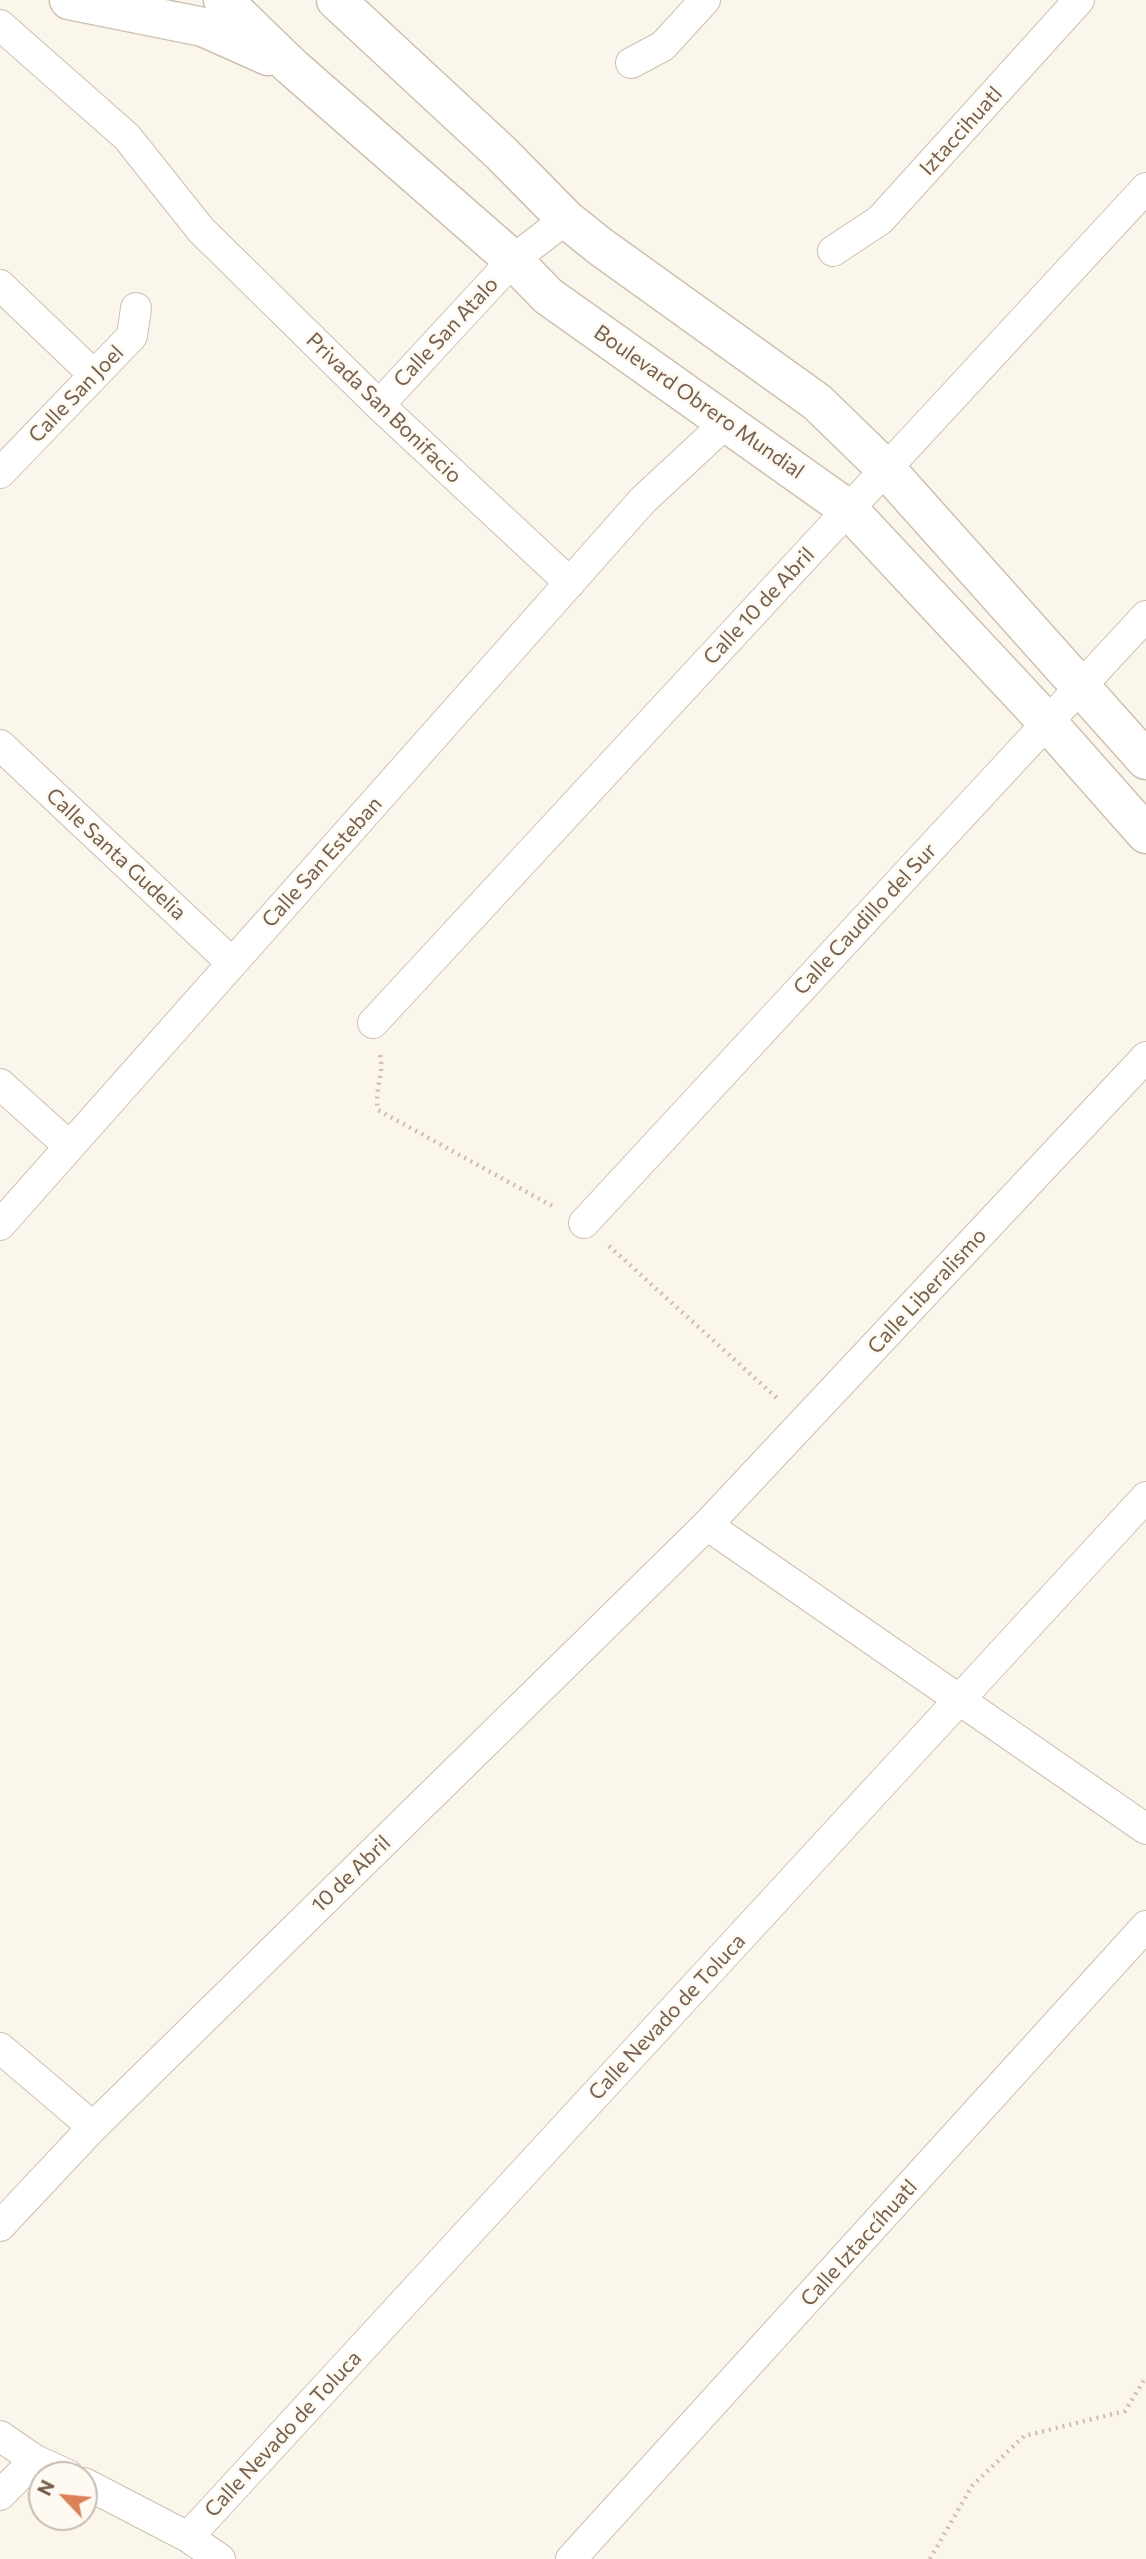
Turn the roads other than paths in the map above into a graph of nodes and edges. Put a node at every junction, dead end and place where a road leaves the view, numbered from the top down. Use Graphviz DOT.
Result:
graph roads {
  1 [pos="69,0"];
  2 [pos="223,0"];
  3 [pos="336,0"];
  4 [pos="365,0"];
  5 [pos="705,0"];
  6 [pos="1079,0"];
  7 [pos="0,25"];
  8 [pos="379,41"];
  9 [pos="631,63"];
  10 [pos="291,66"];
  11 [pos="1146,188"];
  12 [pos="566,219"];
  13 [pos="833,251"];
  14 [pos="513,260"];
  15 [pos="0,285"];
  16 [pos="135,308"];
  17 [pos="94,375"];
  18 [pos="379,405"];
  19 [pos="728,421"];
  20 [pos="886,469"];
  21 [pos="0,473"];
  22 [pos="848,509"];
  23 [pos="570,583"];
  24 [pos="1146,616"];
  25 [pos="1079,688"];
  26 [pos="1047,722"];
  27 [pos="0,745"];
  28 [pos="1146,760"];
  29 [pos="1146,834"];
  30 [pos="232,963"];
  31 [pos="373,1023"];
  32 [pos="1146,1057"];
  33 [pos="0,1084"];
  34 [pos="69,1146"];
  35 [pos="584,1223"];
  36 [pos="0,1225"];
  37 [pos="1146,1497"];
  38 [pos="707,1525"];
  39 [pos="958,1700"];
  40 [pos="1146,1829"];
  41 [pos="1146,1926"];
  42 [pos="0,2048"];
  43 [pos="93,2127"];
  44 [pos="0,2226"];
  45 [pos="0,2436"];
  46 [pos="35,2460"];
  47 [pos="98,2490"];
  48 [pos="0,2496"];
  49 [pos="188,2537"];
  50 [pos="220,2559"];
  51 [pos="571,2559"];
  1 -- 10 [label="street"];
  2 -- 10 [label="street, Boulevard Obrero Mundial"];
  3 -- 8 [label="street"];
  4 -- 8 [label="street"];
  5 -- 9 [label="street"];
  6 -- 13 [label="street, Iztaccihuatl"];
  7 -- 18 [label="street, Privada San Bonifacio"];
  8 -- 12 [label="street"];
  10 -- 14 [label="street, Boulevard Obrero Mundial"];
  11 -- 20 [label="street, Calle 10 de Abril"];
  12 -- 14 [label="street, Calle San Atalo"];
  12 -- 20 [label="street"];
  14 -- 18 [label="street, Calle San Atalo"];
  14 -- 19 [label="street, Boulevard Obrero Mundial"];
  15 -- 17 [label="street"];
  16 -- 17 [label="street, Calle San Joel"];
  17 -- 21 [label="street, Calle San Joel"];
  18 -- 23 [label="street, Privada San Bonifacio"];
  19 -- 22 [label="street, Boulevard Obrero Mundial"];
  19 -- 23 [label="street, Calle San Esteban"];
  20 -- 22 [label="street, Calle 10 de Abril"];
  20 -- 25 [label="street"];
  22 -- 26 [label="street, Boulevard Obrero Mundial"];
  22 -- 31 [label="street, Calle 10 de Abril"];
  23 -- 30 [label="street, Calle San Esteban"];
  24 -- 25 [label="street, Calle Caudillo del Sur"];
  25 -- 26 [label="street, Calle Caudillo del Sur"];
  25 -- 28 [label="street"];
  26 -- 29 [label="street, Boulevard Obrero Mundial"];
  26 -- 35 [label="street, Calle Caudillo del Sur"];
  27 -- 30 [label="street, Calle Santa Gudelia"];
  30 -- 34 [label="street, Calle San Esteban"];
  32 -- 38 [label="street, Calle Liberalismo"];
  33 -- 34 [label="street"];
  34 -- 36 [label="street, Calle San Esteban"];
  37 -- 39 [label="street, Calle Nevado de Toluca"];
  38 -- 39 [label="street"];
  38 -- 43 [label="street, 10 de Abril"];
  39 -- 40 [label="street"];
  39 -- 49 [label="street, Calle Nevado de Toluca"];
  41 -- 51 [label="street, Calle Iztaccíhuatl"];
  42 -- 43 [label="street"];
  43 -- 44 [label="street, 10 de Abril"];
  45 -- 46 [label="street"];
  46 -- 48 [label="street"];
  47 -- 49 [label="street"];
  49 -- 50 [label="street"];
}
